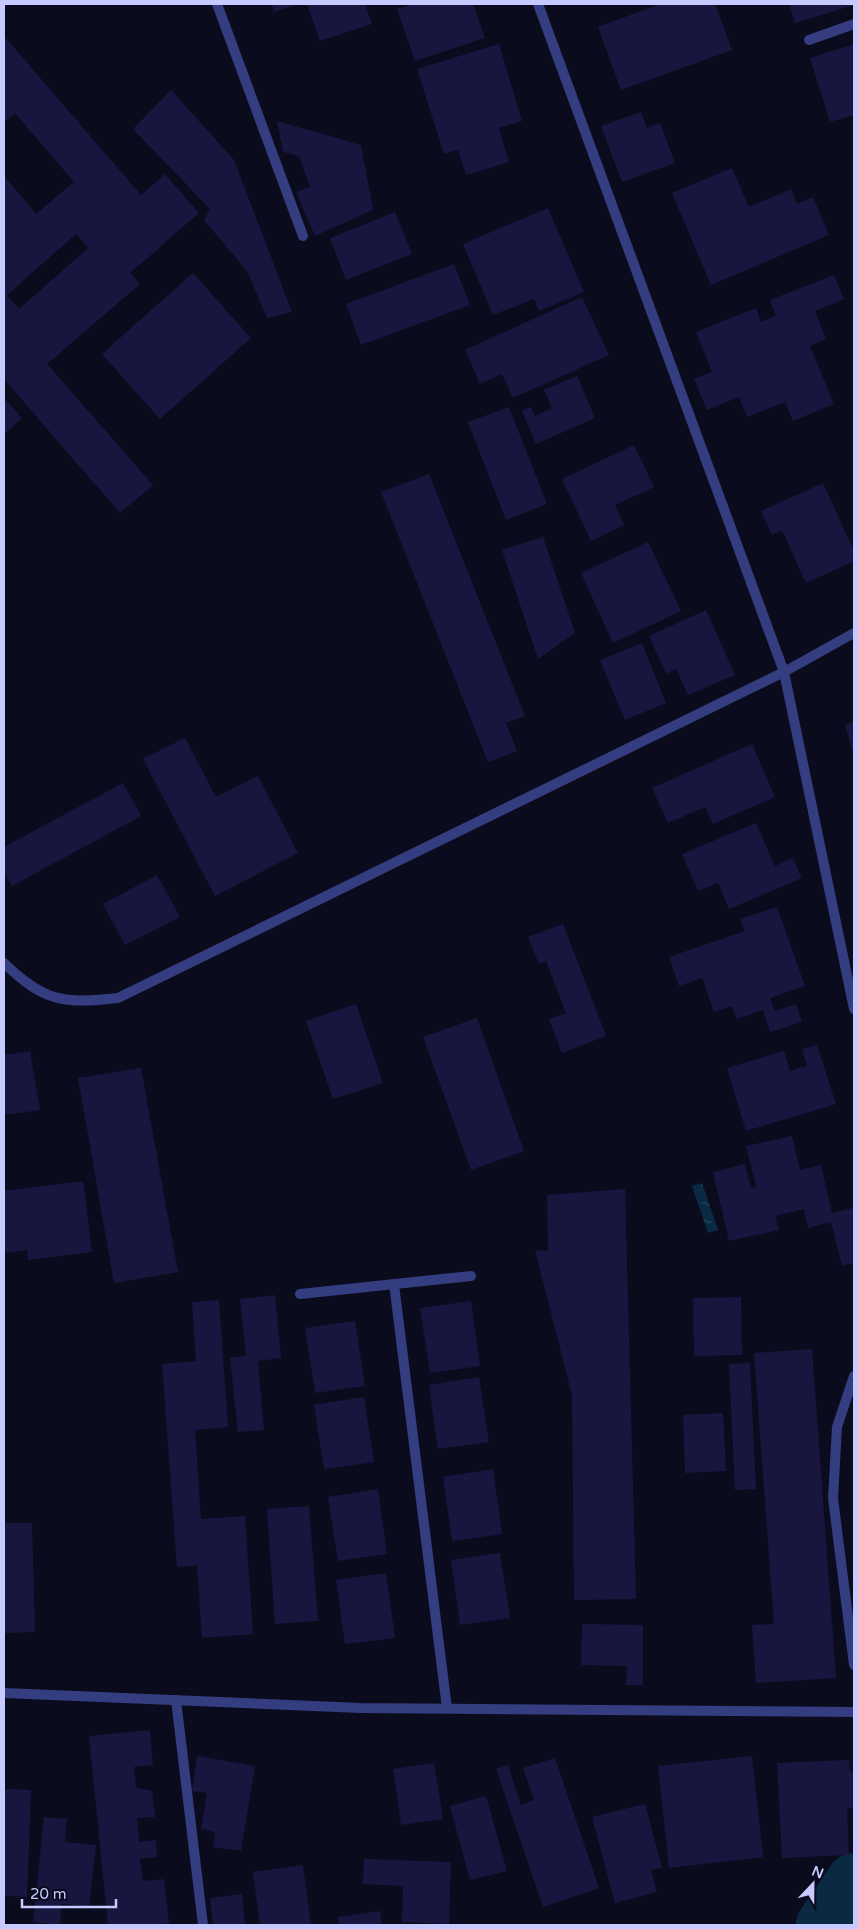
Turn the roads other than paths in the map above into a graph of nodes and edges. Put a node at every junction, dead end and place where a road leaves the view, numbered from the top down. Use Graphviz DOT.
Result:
graph roads {
  1 [pos="217,4"];
  2 [pos="538,4"];
  3 [pos="854,24"];
  4 [pos="809,40"];
  5 [pos="303,236"];
  6 [pos="854,633"];
  7 [pos="784,672"];
  8 [pos="4,963"];
  9 [pos="854,1009"];
  10 [pos="471,1276"];
  11 [pos="394,1284"];
  12 [pos="300,1294"];
  13 [pos="854,1376"];
  14 [pos="854,1665"];
  15 [pos="4,1693"];
  16 [pos="176,1700"];
  17 [pos="447,1708"];
  18 [pos="854,1712"];
  19 [pos="203,1925"];
  1 -- 5 [label="street"];
  2 -- 7 [label="street"];
  3 -- 4 [label="street"];
  6 -- 7 [label="street"];
  7 -- 8 [label="street"];
  7 -- 9 [label="street"];
  10 -- 11 [label="street"];
  11 -- 12 [label="street"];
  11 -- 17 [label="street"];
  13 -- 14 [label="street"];
  15 -- 16 [label="street"];
  16 -- 17 [label="street"];
  16 -- 19 [label="street"];
  17 -- 18 [label="street"];
}
